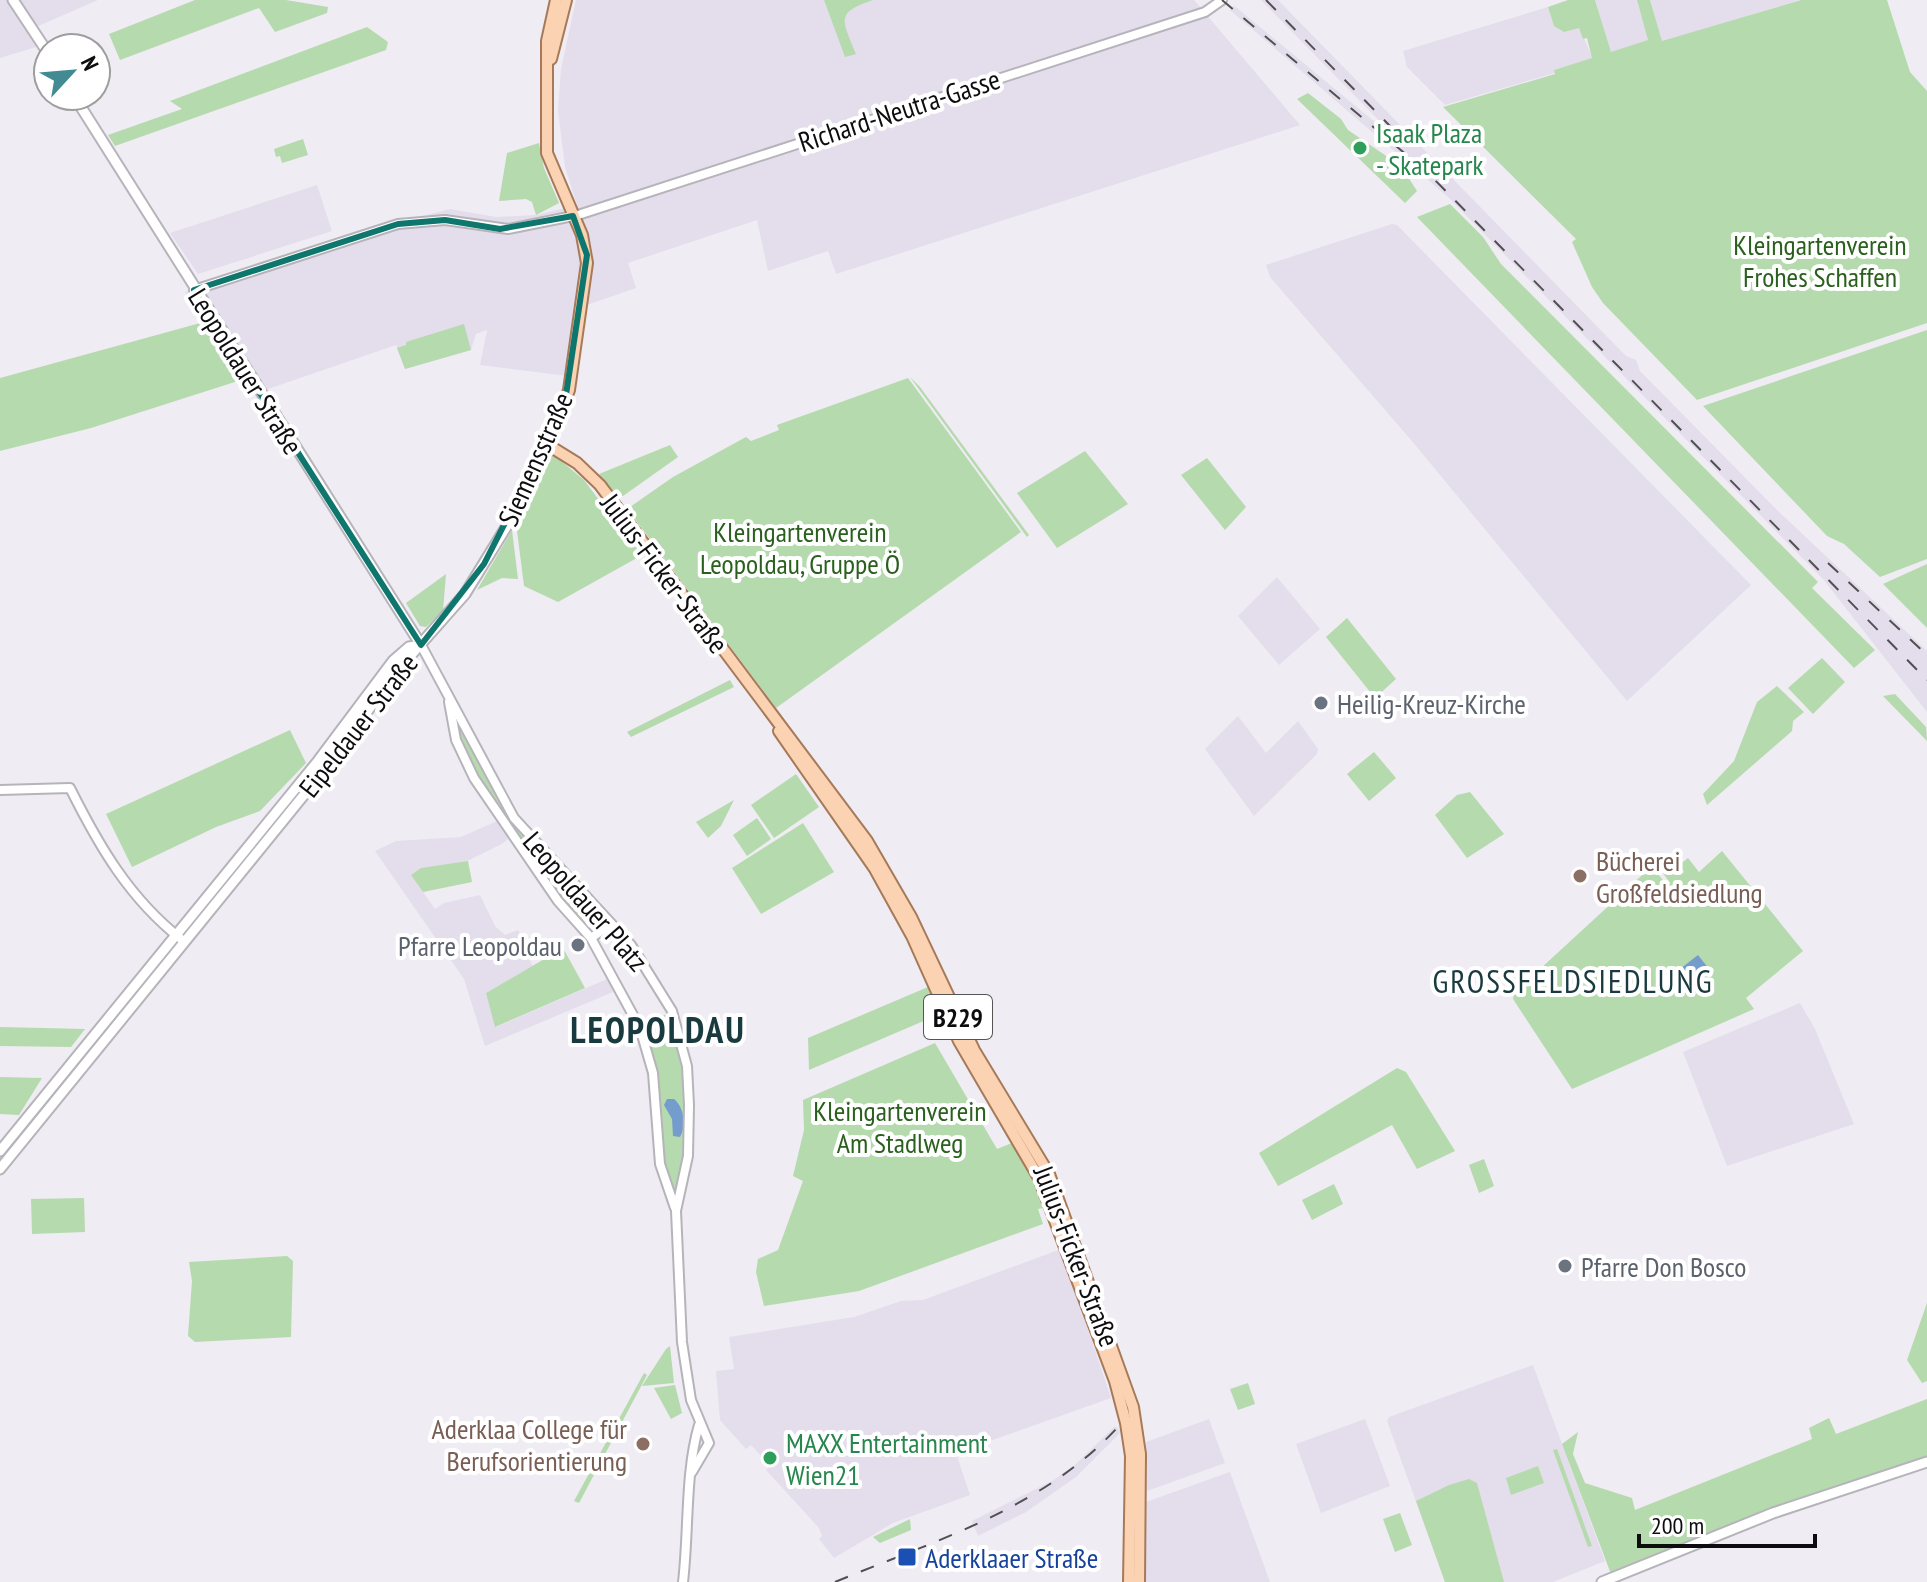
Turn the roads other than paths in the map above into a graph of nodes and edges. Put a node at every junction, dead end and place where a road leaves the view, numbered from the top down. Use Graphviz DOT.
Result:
graph roads {
  1 [pos="13,0"];
  2 [pos="556,0"];
  3 [pos="566,0"];
  4 [pos="1222,0"];
  5 [pos="34,32"];
  6 [pos="549,65"];
  7 [pos="84,112"];
  8 [pos="573,216"];
  9 [pos="194,290"];
  10 [pos="548,445"];
  11 [pos="421,645"];
  12 [pos="449,698"];
  13 [pos="0,790"];
  14 [pos="611,924"];
  15 [pos="175,935"];
  16 [pos="591,938"];
  17 [pos="185,942"];
  18 [pos="0,1151"];
  19 [pos="0,1169"];
  20 [pos="676,1211"];
  21 [pos="699,1425"];
  22 [pos="708,1442"];
  23 [pos="693,1450"];
  24 [pos="1927,1462"];
  25 [pos="692,1472"];
  26 [pos="1135,1545"];
  27 [pos="683,1582"];
  28 [pos="1129,1582"];
  29 [pos="1139,1582"];
  30 [pos="1602,1582"];
  1 -- 5 [label="main road"];
  2 -- 6 [label="main road, Siemensstraße"];
  3 -- 6 [label="main road, Siemensstraße"];
  4 -- 8 [label="street, Richard-Neutra-Gasse"];
  6 -- 8 [label="main road, Siemensstraße"];
  7 -- 9 [label="main road, Leopoldauer Straße"];
  8 -- 9 [label="street, Richard-Neutra-Gasse"];
  8 -- 10 [label="main road, Siemensstraße"];
  9 -- 11 [label="main road, Leopoldauer Straße"];
  10 -- 11 [label="main road, Siemensstraße"];
  10 -- 26 [label="main road, Julius-Ficker-Straße / B229"];
  11 -- 12 [label="street, Leopoldauer Platz"];
  11 -- 15 [label="main road, Eipeldauer Straße"];
  11 -- 17 [label="main road, Eipeldauer Straße"];
  12 -- 14 [label="street, Leopoldauer Platz"];
  12 -- 16 [label="street, Leopoldauer Platz"];
  13 -- 15 [label="street"];
  14 -- 16 [label="street"];
  14 -- 20 [label="street, Leopoldauer Platz"];
  15 -- 17 [label="street"];
  15 -- 18 [label="main road, Eipeldauer Straße"];
  16 -- 20 [label="street, Leopoldauer Platz"];
  17 -- 19 [label="main road, Eipeldauer Straße"];
  20 -- 21 [label="street, Leopoldauer Platz"];
  21 -- 22 [label="street"];
  21 -- 23 [label="street"];
  22 -- 23 [label="street"];
  22 -- 25 [label="street"];
  23 -- 25 [label="street"];
  24 -- 30 [label="main road"];
  25 -- 27 [label="street"];
  26 -- 28 [label="main road, Julius-Ficker-Straße / B229"];
  26 -- 29 [label="main road, Julius-Ficker-Straße / B229"];
}
